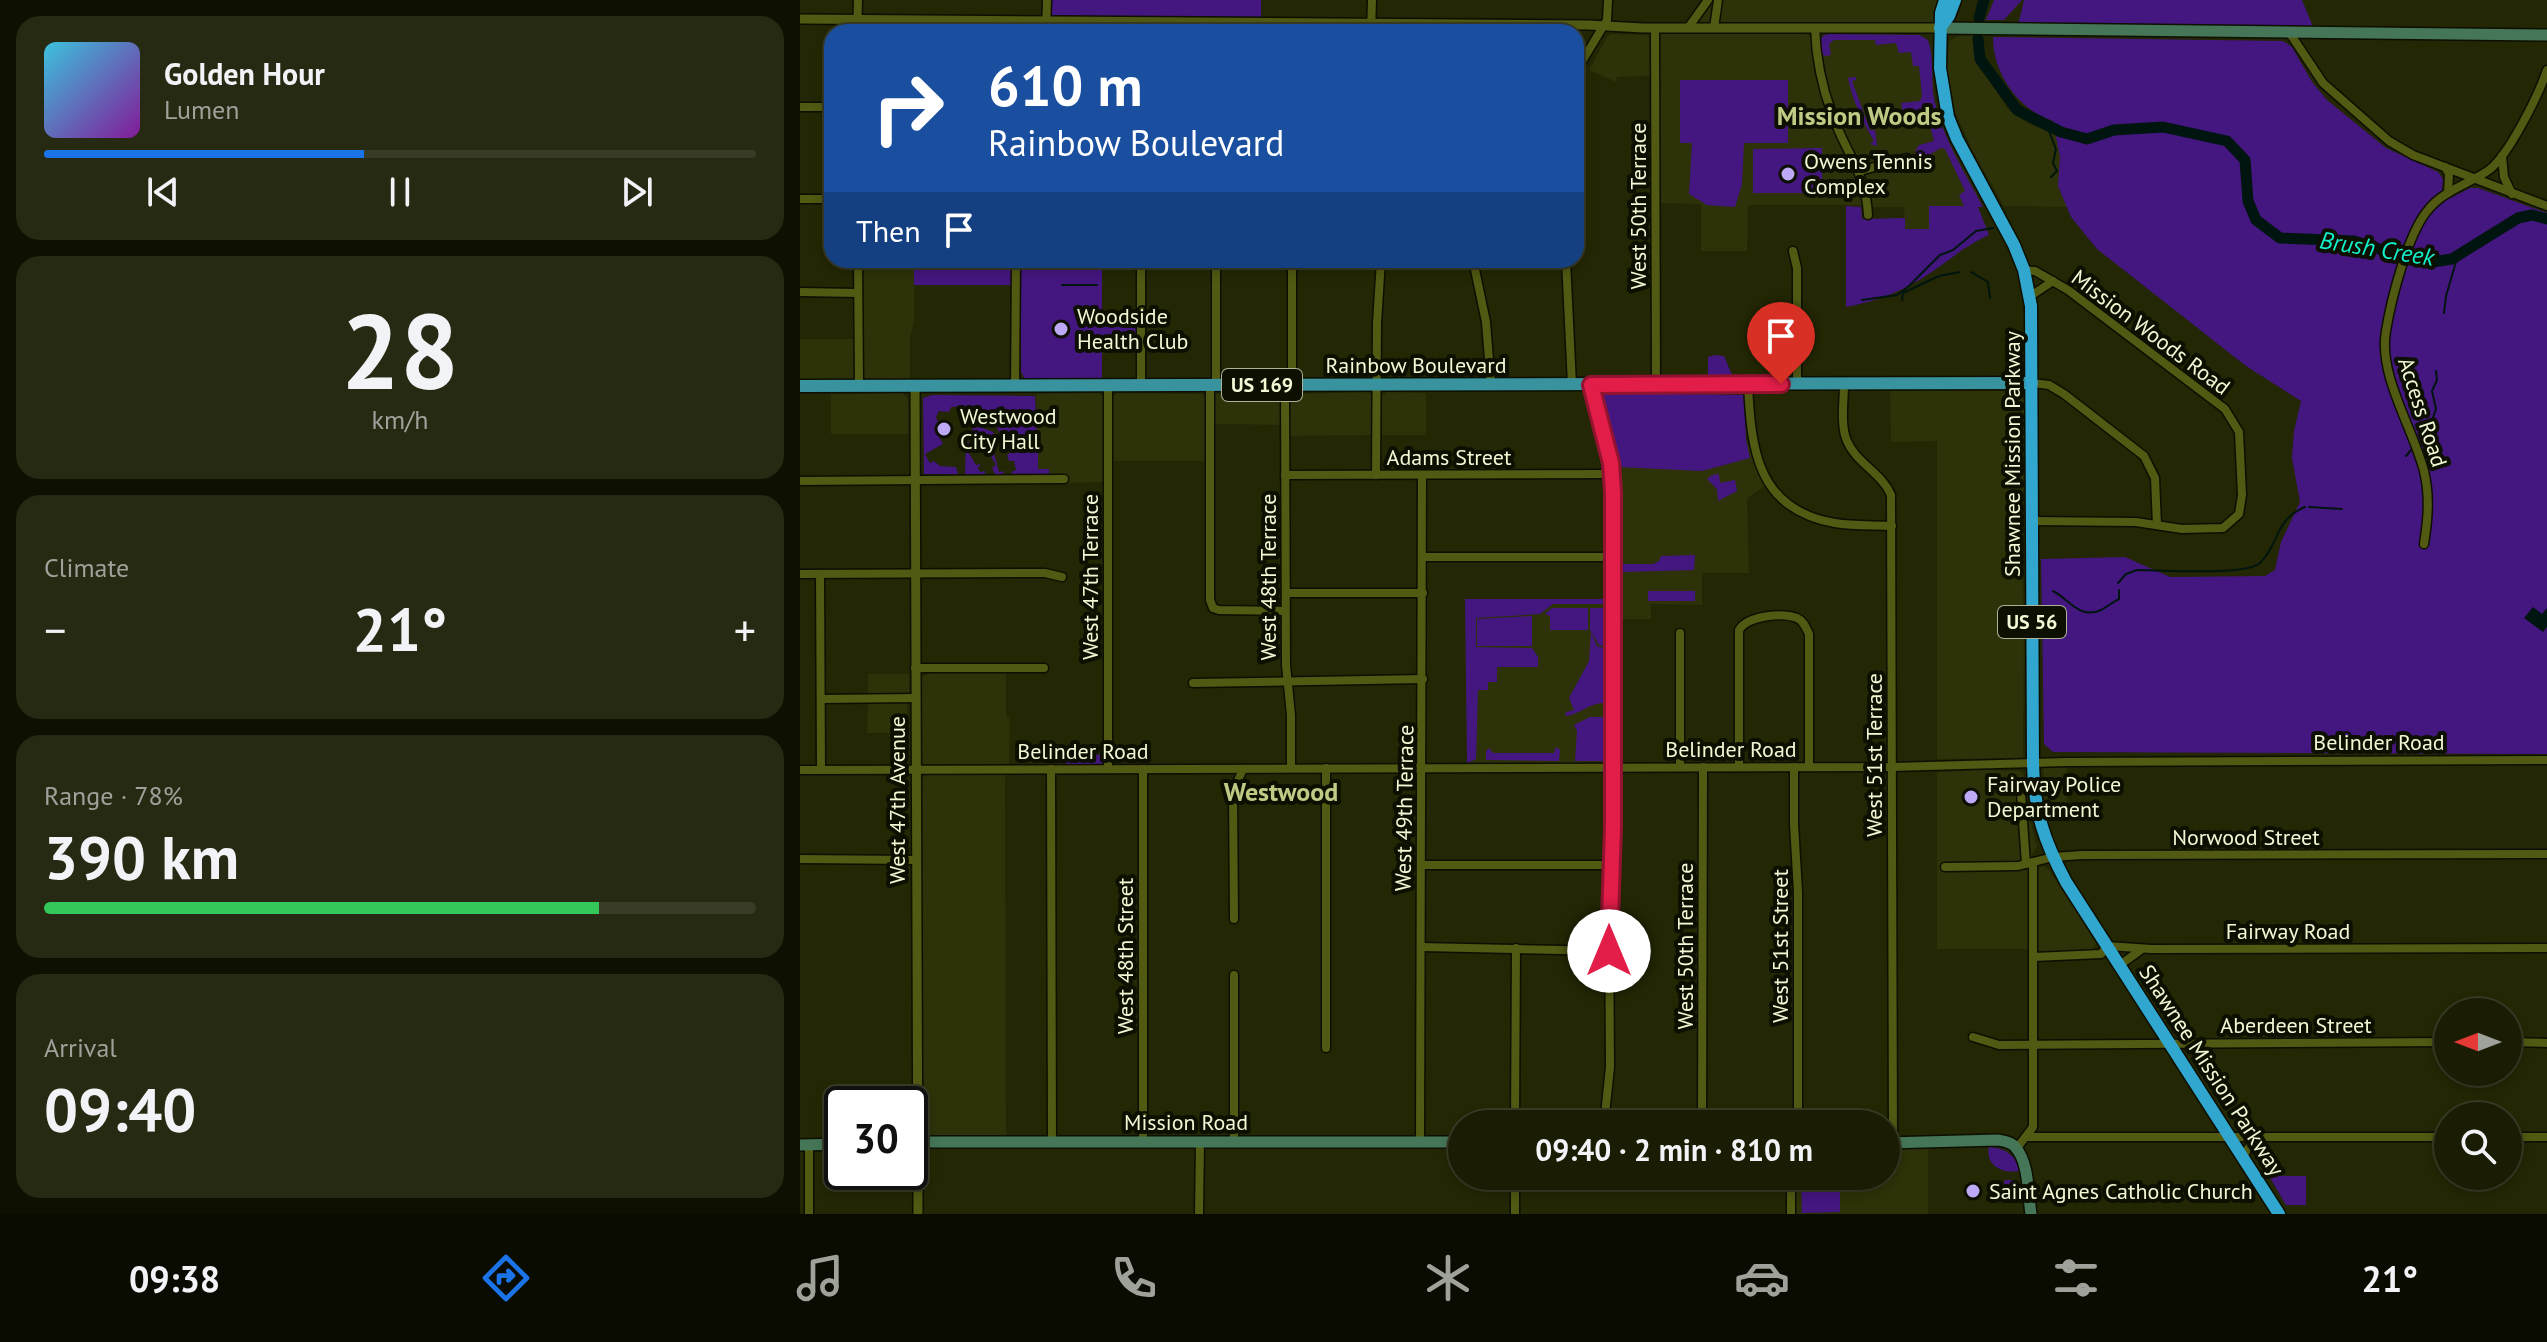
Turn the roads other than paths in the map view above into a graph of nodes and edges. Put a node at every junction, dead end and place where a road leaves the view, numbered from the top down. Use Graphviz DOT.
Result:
graph roads {
  1 [pos="858,0"];
  2 [pos="1047,0"];
  3 [pos="1372,0"];
  4 [pos="1608,0"];
  5 [pos="1708,0"];
  6 [pos="1718,0"];
  7 [pos="1945,0"];
  8 [pos="1955,0"];
  9 [pos="800,19"];
  10 [pos="857,20"];
  11 [pos="857,24"];
  12 [pos="965,24"];
  13 [pos="1046,24"];
  14 [pos="1371,24"];
  15 [pos="1584,25"];
  16 [pos="1603,28"];
  17 [pos="1655,28"];
  18 [pos="1688,28"];
  19 [pos="1714,28"];
  20 [pos="1815,28"];
  21 [pos="1940,28"];
  22 [pos="2289,32"];
  23 [pos="2547,35"];
  24 [pos="1584,58"];
  25 [pos="2547,71"];
  26 [pos="800,107"];
  27 [pos="824,107"];
  28 [pos="2502,156"];
  29 [pos="1907,158"];
  30 [pos="2445,167"];
  31 [pos="1860,171"];
  32 [pos="2474,178"];
  33 [pos="2448,193"];
  34 [pos="2513,195"];
  35 [pos="800,199"];
  36 [pos="824,199"];
  37 [pos="2547,206"];
  38 [pos="1868,215"];
  39 [pos="1793,251"];
  40 [pos="858,268"];
  41 [pos="1016,268"];
  42 [pos="1141,268"];
  43 [pos="1216,268"];
  44 [pos="1292,268"];
  45 [pos="1381,268"];
  46 [pos="1475,268"];
  47 [pos="1566,268"];
  48 [pos="2024,270"];
  49 [pos="2053,281"];
  50 [pos="800,292"];
  51 [pos="858,293"];
  52 [pos="2029,297"];
  53 [pos="2032,383"];
  54 [pos="1656,384"];
  55 [pos="1748,384"];
  56 [pos="1797,384"];
  57 [pos="1844,384"];
  58 [pos="1289,385"];
  59 [pos="1377,385"];
  60 [pos="1491,385"];
  61 [pos="1572,385"];
  62 [pos="1591,385"];
  63 [pos="800,386"];
  64 [pos="859,386"];
  65 [pos="1108,386"];
  66 [pos="1141,386"];
  67 [pos="1213,386"];
  68 [pos="915,387"];
  69 [pos="1015,387"];
  70 [pos="1612,474"];
  71 [pos="1285,475"];
  72 [pos="1376,475"];
  73 [pos="1422,475"];
  74 [pos="1064,479"];
  75 [pos="800,481"];
  76 [pos="915,481"];
  77 [pos="2032,521"];
  78 [pos="2157,525"];
  79 [pos="1892,526"];
  80 [pos="2424,544"];
  81 [pos="1423,557"];
  82 [pos="1613,557"];
  83 [pos="915,573"];
  84 [pos="800,574"];
  85 [pos="820,574"];
  86 [pos="1062,577"];
  87 [pos="1286,593"];
  88 [pos="1423,593"];
  89 [pos="1285,611"];
  90 [pos="1680,633"];
  91 [pos="915,668"];
  92 [pos="1044,668"];
  93 [pos="1423,679"];
  94 [pos="1287,681"];
  95 [pos="1193,683"];
  96 [pos="915,698"];
  97 [pos="821,699"];
  98 [pos="2547,760"];
  99 [pos="2033,764"];
  100 [pos="1613,767"];
  101 [pos="1680,767"];
  102 [pos="1703,767"];
  103 [pos="1739,767"];
  104 [pos="1794,767"];
  105 [pos="1809,767"];
  106 [pos="1892,767"];
  107 [pos="1291,768"];
  108 [pos="1326,768"];
  109 [pos="1422,768"];
  110 [pos="1051,769"];
  111 [pos="1108,769"];
  112 [pos="1143,769"];
  113 [pos="1222,769"];
  114 [pos="1243,769"];
  115 [pos="800,770"];
  116 [pos="821,770"];
  117 [pos="916,770"];
  118 [pos="2033,785"];
  119 [pos="1233,792"];
  120 [pos="2547,854"];
  121 [pos="2053,857"];
  122 [pos="800,859"];
  123 [pos="915,860"];
  124 [pos="2030,863"];
  125 [pos="1421,865"];
  126 [pos="1612,865"];
  127 [pos="1945,867"];
  128 [pos="1234,919"];
  129 [pos="2108,946"];
  130 [pos="1421,947"];
  131 [pos="1516,948"];
  132 [pos="2547,948"];
  133 [pos="2142,949"];
  134 [pos="1609,951"];
  135 [pos="2034,957"];
  136 [pos="2120,965"];
  137 [pos="1234,975"];
  138 [pos="2159,1024"];
  139 [pos="1973,1037"];
  140 [pos="2434,1042"];
  141 [pos="2522,1042"];
  142 [pos="2145,1043"];
  143 [pos="2171,1043"];
  144 [pos="2198,1043"];
  145 [pos="2547,1043"];
  146 [pos="2034,1045"];
  147 [pos="1326,1048"];
  148 [pos="2180,1058"];
  149 [pos="913,1086"];
  150 [pos="1515,1110"];
  151 [pos="1605,1110"];
  152 [pos="1702,1110"];
  153 [pos="1798,1110"];
  154 [pos="1890,1110"];
  155 [pos="2220,1119"];
  156 [pos="2027,1137"];
  157 [pos="2232,1137"];
  158 [pos="2256,1137"];
  159 [pos="2434,1137"];
  160 [pos="2522,1137"];
  161 [pos="2547,1137"];
  162 [pos="2204,1138"];
  163 [pos="928,1142"];
  164 [pos="1200,1142"];
  165 [pos="1234,1142"];
  166 [pos="1420,1142"];
  167 [pos="1448,1142"];
  168 [pos="1052,1143"];
  169 [pos="1143,1143"];
  170 [pos="1900,1143"];
  171 [pos="824,1144"];
  172 [pos="804,1145"];
  173 [pos="2017,1148"];
  174 [pos="2243,1156"];
  175 [pos="916,1190"];
  176 [pos="1515,1190"];
  177 [pos="1791,1190"];
  178 [pos="809,1214"];
  179 [pos="918,1214"];
  180 [pos="1199,1214"];
  181 [pos="1515,1214"];
  182 [pos="1791,1214"];
  183 [pos="2031,1214"];
  184 [pos="2279,1214"];
  1 -- 10 [label="street"];
  2 -- 13 [label="street"];
  3 -- 14 [label="street"];
  4 -- 16 [label="street"];
  5 -- 18 [label="street"];
  6 -- 19 [label="street"];
  7 -- 21 [label="highway, US 56"];
  8 -- 21 [label="highway, US 56"];
  9 -- 10 [label="street"];
  10 -- 11 [label="street"];
  10 -- 12 [label="street"];
  15 -- 16 [label="street"];
  16 -- 17 [label="street"];
  16 -- 24 [label="street"];
  17 -- 18 [label="street"];
  17 -- 54 [label="street, West 50th Terrace"];
  18 -- 19 [label="street"];
  19 -- 20 [label="street"];
  20 -- 21 [label="street"];
  20 -- 31 [label="street"];
  21 -- 22 [label="main road"];
  21 -- 48 [label="highway, Shawnee Mission Parkway / US 56"];
  22 -- 23 [label="main road"];
  22 -- 30 [label="street"];
  25 -- 28 [label="street"];
  26 -- 27 [label="street"];
  28 -- 32 [label="street, Access Road"];
  28 -- 34 [label="street"];
  29 -- 31 [label="street"];
  30 -- 32 [label="street"];
  30 -- 33 [label="street"];
  31 -- 38 [label="street"];
  32 -- 33 [label="street, Access Road"];
  32 -- 34 [label="street"];
  33 -- 80 [label="street, Access Road"];
  34 -- 37 [label="street"];
  35 -- 36 [label="street"];
  39 -- 56 [label="street"];
  40 -- 51 [label="street"];
  41 -- 69 [label="street"];
  42 -- 66 [label="street"];
  43 -- 67 [label="street"];
  44 -- 58 [label="street, West 48th Terrace"];
  45 -- 59 [label="street"];
  46 -- 60 [label="street"];
  47 -- 61 [label="street"];
  48 -- 49 [label="street, Mission Woods Road"];
  48 -- 52 [label="highway, Shawnee Mission Parkway / US 56"];
  49 -- 52 [label="street"];
  49 -- 78 [label="street, Mission Woods Road"];
  50 -- 51 [label="street"];
  51 -- 64 [label="street"];
  52 -- 53 [label="highway, Shawnee Mission Parkway / US 56"];
  53 -- 57 [label="main road, Rainbow Boulevard / US 169"];
  53 -- 77 [label="highway, Shawnee Mission Parkway / US 56"];
  53 -- 78 [label="street"];
  54 -- 55 [label="main road, Rainbow Boulevard / US 169"];
  54 -- 62 [label="main road, Rainbow Boulevard / US 169"];
  55 -- 56 [label="main road, Rainbow Boulevard / US 169"];
  55 -- 79 [label="street"];
  56 -- 57 [label="main road, Rainbow Boulevard / US 169"];
  57 -- 79 [label="street, West 51st Terrace"];
  58 -- 59 [label="main road, Rainbow Boulevard / US 169"];
  58 -- 67 [label="main road, Rainbow Boulevard / US 169"];
  58 -- 71 [label="street, West 48th Terrace"];
  59 -- 60 [label="main road, Rainbow Boulevard / US 169"];
  59 -- 72 [label="street"];
  60 -- 61 [label="main road, Rainbow Boulevard / US 169"];
  61 -- 62 [label="main road, Rainbow Boulevard / US 169"];
  62 -- 70 [label="street"];
  63 -- 64 [label="main road, Rainbow Boulevard / US 169"];
  64 -- 68 [label="main road, Rainbow Boulevard / US 169"];
  65 -- 66 [label="main road, Rainbow Boulevard / US 169"];
  65 -- 69 [label="main road, Rainbow Boulevard / US 169"];
  65 -- 111 [label="street, West 47th Terrace"];
  66 -- 67 [label="main road, Rainbow Boulevard / US 169"];
  67 -- 89 [label="street"];
  68 -- 69 [label="main road, Rainbow Boulevard / US 169"];
  68 -- 76 [label="street, West 47th Avenue"];
  70 -- 73 [label="street, Adams Street"];
  70 -- 82 [label="street"];
  71 -- 72 [label="street, Adams Street"];
  71 -- 87 [label="street, West 48th Terrace"];
  72 -- 73 [label="street, Adams Street"];
  73 -- 81 [label="street, West 49th Terrace"];
  74 -- 76 [label="street"];
  75 -- 76 [label="street"];
  76 -- 83 [label="street, West 47th Avenue"];
  77 -- 78 [label="street, Mission Woods Road"];
  77 -- 99 [label="highway, Shawnee Mission Parkway / US 56"];
  79 -- 106 [label="street, West 51st Terrace"];
  81 -- 82 [label="street"];
  81 -- 88 [label="street, West 49th Terrace"];
  82 -- 100 [label="street"];
  83 -- 85 [label="street"];
  83 -- 86 [label="street"];
  83 -- 91 [label="street, West 47th Avenue"];
  84 -- 85 [label="street"];
  85 -- 97 [label="street"];
  87 -- 88 [label="street"];
  87 -- 89 [label="street, West 48th Terrace"];
  88 -- 93 [label="street, West 49th Terrace"];
  89 -- 94 [label="street, West 48th Terrace"];
  90 -- 101 [label="street"];
  91 -- 92 [label="street"];
  91 -- 96 [label="street, West 47th Avenue"];
  93 -- 94 [label="street"];
  93 -- 109 [label="street, West 49th Terrace"];
  94 -- 95 [label="street"];
  94 -- 107 [label="street, West 48th Terrace"];
  96 -- 97 [label="street"];
  96 -- 117 [label="street, West 47th Avenue"];
  97 -- 116 [label="street"];
  98 -- 99 [label="street, Belinder Road"];
  99 -- 106 [label="street, Belinder Road"];
  99 -- 118 [label="highway, Shawnee Mission Parkway / US 56"];
  100 -- 101 [label="street, Belinder Road"];
  100 -- 109 [label="street, Belinder Road"];
  100 -- 126 [label="street"];
  101 -- 102 [label="street, Belinder Road"];
  102 -- 103 [label="street, Belinder Road"];
  102 -- 152 [label="street, West 50th Terrace"];
  103 -- 104 [label="street, Belinder Road"];
  103 -- 105 [label="street"];
  104 -- 105 [label="street, Belinder Road"];
  104 -- 153 [label="street, West 51st Street"];
  105 -- 106 [label="street, Belinder Road"];
  106 -- 154 [label="street, West 51st Terrace"];
  107 -- 108 [label="street, Belinder Road"];
  107 -- 114 [label="street, Belinder Road"];
  108 -- 109 [label="street, Belinder Road"];
  108 -- 147 [label="street"];
  109 -- 125 [label="street, West 49th Terrace"];
  110 -- 111 [label="street, Belinder Road"];
  110 -- 117 [label="street, Belinder Road"];
  110 -- 168 [label="street"];
  111 -- 112 [label="street, Belinder Road"];
  112 -- 113 [label="street, Belinder Road"];
  112 -- 169 [label="street, West 48th Street"];
  113 -- 114 [label="street, Belinder Road"];
  113 -- 119 [label="street"];
  114 -- 119 [label="street"];
  115 -- 116 [label="street, Belinder Road"];
  116 -- 117 [label="street, Belinder Road"];
  117 -- 123 [label="street, West 47th Avenue"];
  118 -- 121 [label="highway, Shawnee Mission Parkway / US 56"];
  118 -- 124 [label="street"];
  119 -- 128 [label="street"];
  120 -- 121 [label="street, Norwood Street"];
  121 -- 124 [label="street, Norwood Street"];
  121 -- 129 [label="highway, Shawnee Mission Parkway / US 56"];
  122 -- 123 [label="street"];
  123 -- 149 [label="street, West 47th Avenue"];
  124 -- 127 [label="street, Norwood Street"];
  124 -- 135 [label="street"];
  125 -- 126 [label="street"];
  125 -- 130 [label="street, West 49th Terrace"];
  126 -- 134 [label="street"];
  129 -- 133 [label="street, Fairway Road"];
  129 -- 135 [label="street, Fairway Road"];
  129 -- 136 [label="highway, Shawnee Mission Parkway / US 56"];
  130 -- 131 [label="street"];
  130 -- 166 [label="street, West 49th Terrace"];
  131 -- 134 [label="street"];
  131 -- 150 [label="street"];
  132 -- 133 [label="street, Fairway Road"];
  133 -- 136 [label="street"];
  134 -- 151 [label="street"];
  135 -- 146 [label="street"];
  136 -- 138 [label="highway, Shawnee Mission Parkway / US 56"];
  137 -- 165 [label="street"];
  138 -- 142 [label="street"];
  138 -- 143 [label="highway, Shawnee Mission Parkway / US 56"];
  139 -- 146 [label="street, Aberdeen Street"];
  140 -- 144 [label="street, Aberdeen Street"];
  141 -- 145 [label="street"];
  142 -- 143 [label="street, Aberdeen Street"];
  142 -- 146 [label="street, Aberdeen Street"];
  143 -- 144 [label="street, Aberdeen Street"];
  143 -- 148 [label="highway, Shawnee Mission Parkway / US 56"];
  144 -- 148 [label="street"];
  146 -- 156 [label="street"];
  148 -- 155 [label="highway, Shawnee Mission Parkway / US 56"];
  155 -- 157 [label="highway, Shawnee Mission Parkway / US 56"];
  155 -- 162 [label="street"];
  156 -- 162 [label="street"];
  156 -- 173 [label="street"];
  157 -- 158 [label="street"];
  157 -- 162 [label="street"];
  157 -- 174 [label="highway, Shawnee Mission Parkway / US 56"];
  158 -- 159 [label="street"];
  158 -- 174 [label="street"];
  160 -- 161 [label="street"];
  163 -- 168 [label="main road, Mission Road"];
  164 -- 165 [label="main road, Mission Road"];
  164 -- 169 [label="main road, Mission Road"];
  164 -- 180 [label="street"];
  165 -- 166 [label="main road, Mission Road"];
  166 -- 167 [label="main road, Mission Road"];
  168 -- 169 [label="main road, Mission Road"];
  170 -- 173 [label="main road"];
  171 -- 172 [label="main road"];
  172 -- 178 [label="street"];
  173 -- 183 [label="main road"];
  174 -- 184 [label="highway, Shawnee Mission Parkway / US 56"];
  175 -- 179 [label="street, West 47th Avenue"];
  176 -- 181 [label="street"];
  177 -- 182 [label="street"];
}
